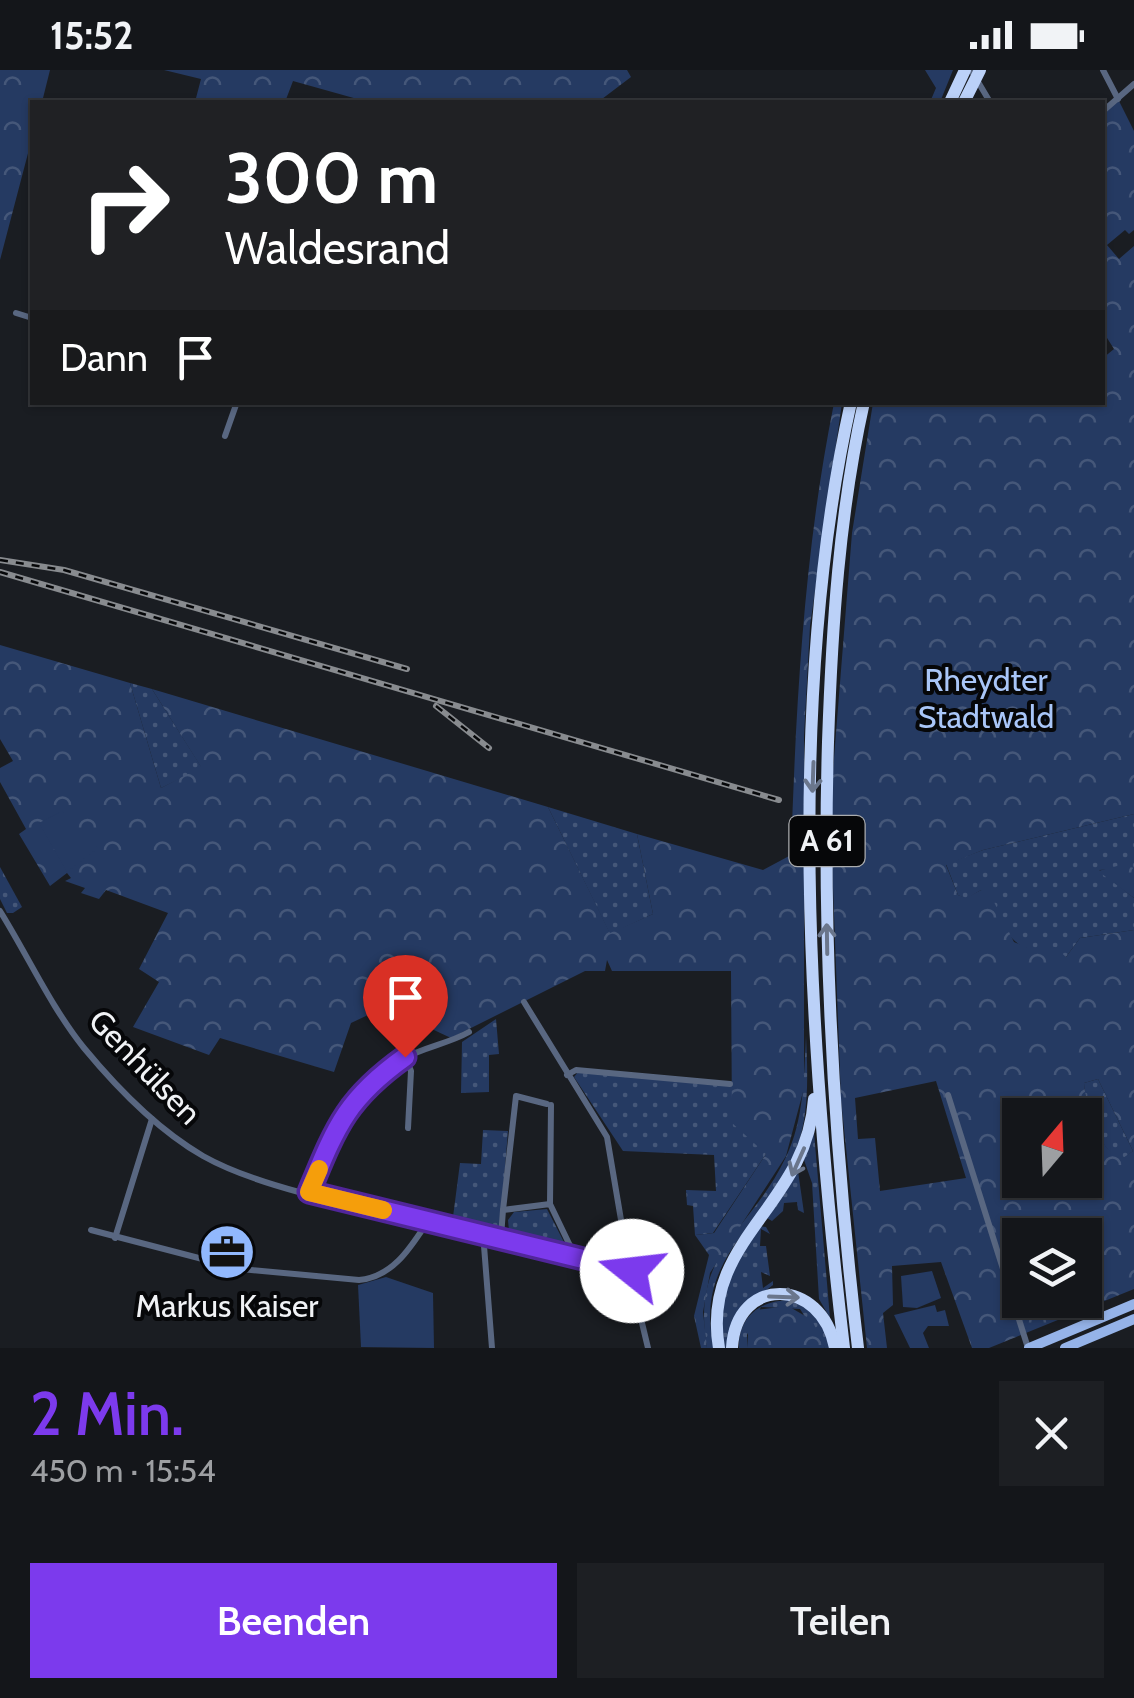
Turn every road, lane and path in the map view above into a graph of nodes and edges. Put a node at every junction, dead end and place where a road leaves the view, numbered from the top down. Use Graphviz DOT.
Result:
graph roads {
  1 [pos="968,70"];
  2 [pos="980,70"];
  3 [pos="1103,70"];
  4 [pos="1134,84"];
  5 [pos="963,96"];
  6 [pos="1118,99"];
  7 [pos="989,100"];
  8 [pos="1105,110"];
  9 [pos="16,313"];
  10 [pos="30,317"];
  11 [pos="236,405"];
  12 [pos="850,405"];
  13 [pos="864,405"];
  14 [pos="225,436"];
  15 [pos="0,911"];
  16 [pos="524,1002"];
  17 [pos="469,1032"];
  18 [pos="817,1032"];
  19 [pos="405,1057"];
  20 [pos="567,1074"];
  21 [pos="730,1084"];
  22 [pos="948,1095"];
  23 [pos="152,1119"];
  24 [pos="408,1128"];
  25 [pos="309,1192"];
  26 [pos="550,1204"];
  27 [pos="502,1210"];
  28 [pos="428,1221"];
  29 [pos="91,1230"];
  30 [pos="484,1233"];
  31 [pos="501,1237"];
  32 [pos="115,1238"];
  33 [pos="575,1255"];
  34 [pos="630,1273"];
  35 [pos="1134,1304"];
  36 [pos="1134,1320"];
  37 [pos="492,1348"];
  38 [pos="648,1348"];
  39 [pos="719,1348"];
  40 [pos="732,1348"];
  41 [pos="835,1348"];
  42 [pos="844,1348"];
  43 [pos="858,1348"];
  44 [pos="1029,1348"];
  45 [pos="1065,1348"];
  1 -- 5 [label="highway"];
  1 -- 7 [label="street"];
  2 -- 5 [label="highway"];
  3 -- 6 [label="street"];
  4 -- 6 [label="street"];
  6 -- 8 [label="street"];
  9 -- 10 [label="street"];
  11 -- 14 [label="street"];
  12 -- 18 [label="highway, A 61, one-way"];
  43 -- 13 [label="highway, A 61, one-way"];
  15 -- 23 [label="street, Genhülsen"];
  16 -- 20 [label="street"];
  17 -- 19 [label="street"];
  18 -- 39 [label="highway, one-way"];
  18 -- 42 [label="highway, A 61"];
  19 -- 24 [label="street"];
  19 -- 25 [label="street"];
  20 -- 21 [label="street"];
  20 -- 34 [label="street"];
  22 -- 44 [label="street"];
  23 -- 25 [label="street, Genhülsen"];
  23 -- 32 [label="street"];
  25 -- 28 [label="street, Genhülsen"];
  26 -- 27 [label="street"];
  26 -- 27 [label="street"];
  26 -- 33 [label="street"];
  27 -- 31 [label="street"];
  28 -- 30 [label="street, Genhülsen"];
  28 -- 32 [label="street"];
  29 -- 32 [label="street"];
  30 -- 31 [label="street, Genhülsen"];
  30 -- 37 [label="street"];
  31 -- 33 [label="street, Genhülsen"];
  33 -- 34 [label="street, Genhülsen"];
  34 -- 38 [label="street"];
  35 -- 44 [label="main road"];
  36 -- 45 [label="main road"];
  40 -- 41 [label="highway, one-way"];
}
